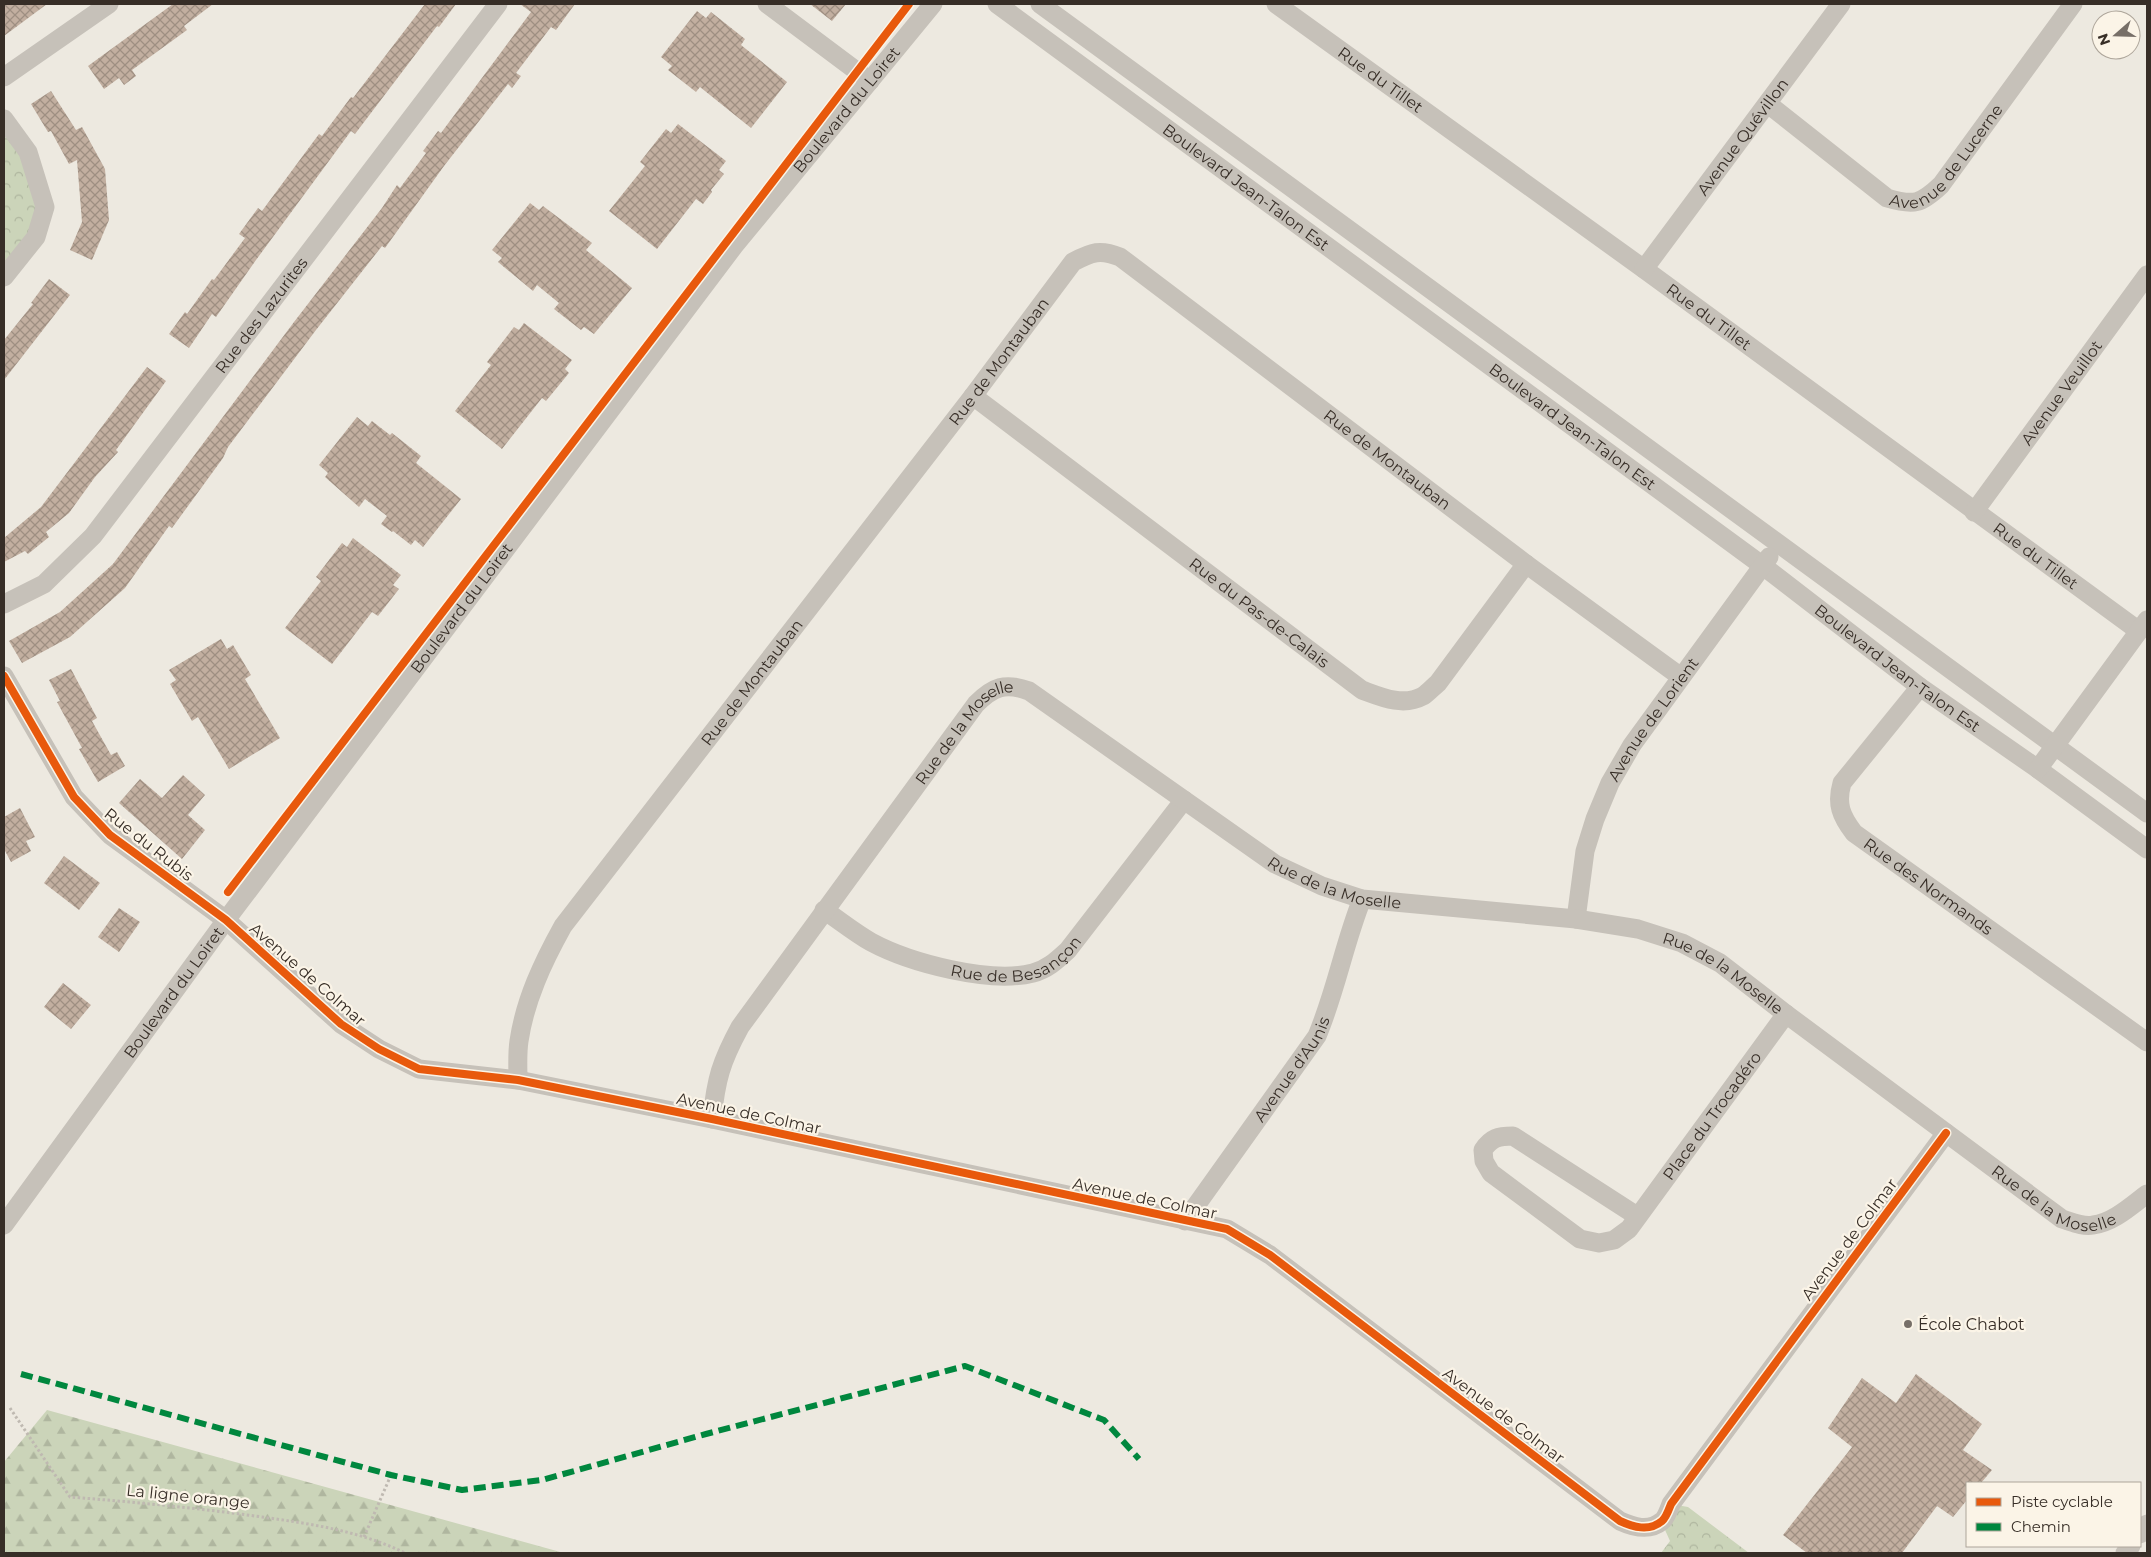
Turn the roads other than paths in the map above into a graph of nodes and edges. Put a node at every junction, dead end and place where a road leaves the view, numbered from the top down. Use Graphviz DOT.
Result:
graph roads {
  1 [pos="109,4"];
  2 [pos="498,4"];
  3 [pos="767,4"];
  4 [pos="933,4"];
  5 [pos="997,4"];
  6 [pos="1040,4"];
  7 [pos="1276,4"];
  8 [pos="1841,4"];
  9 [pos="2073,4"];
  10 [pos="4,77"];
  11 [pos="870,81"];
  12 [pos="1768,104"];
  13 [pos="4,119"];
  14 [pos="1644,269"];
  15 [pos="2147,275"];
  16 [pos="4,277"];
  17 [pos="973,396"];
  18 [pos="1974,512"];
  19 [pos="1779,544"];
  20 [pos="1526,564"];
  21 [pos="1763,566"];
  22 [pos="4,604"];
  23 [pos="2143,625"];
  24 [pos="4,676"];
  25 [pos="1681,677"];
  26 [pos="1920,687"];
  27 [pos="2055,745"];
  28 [pos="2038,769"];
  29 [pos="1184,800"];
  30 [pos="2147,813"];
  31 [pos="2147,849"];
  32 [pos="1362,899"];
  33 [pos="824,910"];
  34 [pos="1576,919"];
  35 [pos="226,920"];
  36 [pos="1786,1014"];
  37 [pos="2147,1042"];
  38 [pos="518,1080"];
  39 [pos="712,1119"];
  40 [pos="1946,1133"];
  41 [pos="2147,1194"];
  42 [pos="1637,1216"];
  43 [pos="1185,1221"];
  44 [pos="4,1225"];
  1 -- 10 [label="street"];
  2 -- 22 [label="street, Rue des Lazurites"];
  3 -- 11 [label="street"];
  4 -- 11 [label="street, Boulevard du Loiret"];
  5 -- 21 [label="street, Boulevard Jean-Talon Est"];
  6 -- 19 [label="street, Boulevard Jean-Talon Est"];
  7 -- 14 [label="street, Rue du Tillet"];
  8 -- 12 [label="street, Avenue Quévillon"];
  9 -- 12 [label="street, Avenue de Lucerne"];
  11 -- 35 [label="street, Boulevard du Loiret"];
  12 -- 14 [label="street, Avenue Quévillon"];
  13 -- 16 [label="street"];
  14 -- 18 [label="street, Rue du Tillet"];
  15 -- 18 [label="street, Avenue Veuillot"];
  17 -- 20 [label="street, Rue du Pas-de-Calais"];
  17 -- 20 [label="street, Rue de Montauban"];
  17 -- 38 [label="street, Rue de Montauban"];
  18 -- 23 [label="street, Rue du Tillet"];
  19 -- 21 [label="street, Avenue de Lorient"];
  19 -- 27 [label="street, Boulevard Jean-Talon Est"];
  20 -- 25 [label="street, Rue de Montauban"];
  21 -- 25 [label="street, Avenue de Lorient"];
  21 -- 26 [label="street, Boulevard Jean-Talon Est"];
  23 -- 27 [label="street"];
  24 -- 35 [label="street, Rue du Rubis"];
  25 -- 34 [label="street, Avenue de Lorient"];
  26 -- 28 [label="street, Boulevard Jean-Talon Est"];
  26 -- 37 [label="street, Rue des Normands"];
  27 -- 28 [label="street"];
  27 -- 30 [label="street, Boulevard Jean-Talon Est"];
  28 -- 31 [label="street, Boulevard Jean-Talon Est"];
  29 -- 32 [label="street, Rue de la Moselle"];
  29 -- 33 [label="street, Rue de Besançon"];
  29 -- 33 [label="street, Rue de la Moselle"];
  32 -- 34 [label="street, Rue de la Moselle"];
  32 -- 43 [label="street, Avenue d'Aunis"];
  33 -- 39 [label="street, Rue de la Moselle"];
  34 -- 36 [label="street, Rue de la Moselle"];
  35 -- 38 [label="street, Avenue de Colmar"];
  35 -- 44 [label="street, Boulevard du Loiret"];
  36 -- 40 [label="street, Rue de la Moselle"];
  36 -- 42 [label="street, Place du Trocadéro"];
  38 -- 39 [label="street, Avenue de Colmar"];
  39 -- 43 [label="street, Avenue de Colmar"];
  40 -- 41 [label="street, Rue de la Moselle"];
  40 -- 43 [label="street, Avenue de Colmar"];
  42 -- 42 [label="street, Place du Trocadéro"];
}
